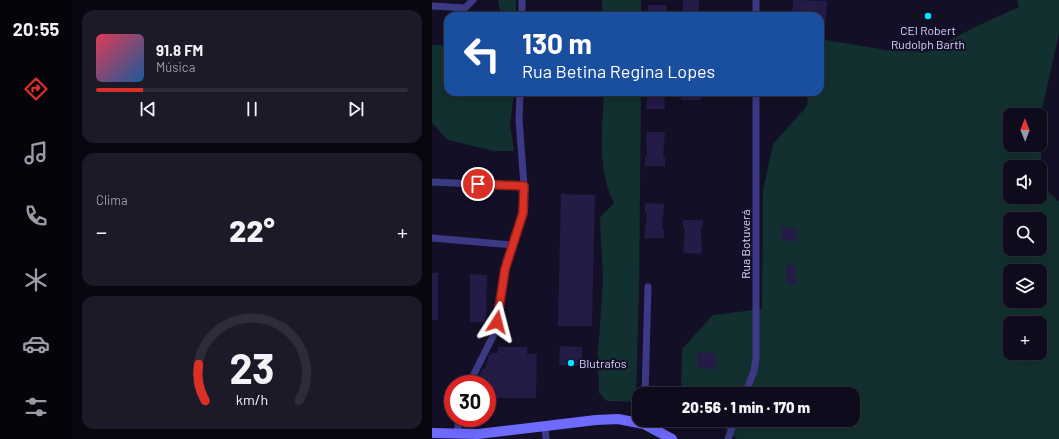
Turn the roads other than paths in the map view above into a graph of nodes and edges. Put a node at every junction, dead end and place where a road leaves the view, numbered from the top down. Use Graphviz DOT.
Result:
graph roads {
  1 [pos="473,0"];
  2 [pos="522,0"];
  3 [pos="756,0"];
  4 [pos="432,6"];
  5 [pos="522,12"];
  6 [pos="756,12"];
  7 [pos="520,96"];
  8 [pos="756,96"];
  9 [pos="432,182"];
  10 [pos="524,186"];
  11 [pos="432,238"];
  12 [pos="512,245"];
  13 [pos="648,287"];
  14 [pos="473,375"];
  15 [pos="645,387"];
  16 [pos="748,387"];
  17 [pos="632,421"];
  18 [pos="545,426"];
  19 [pos="458,427"];
  20 [pos="652,427"];
  21 [pos="732,427"];
  22 [pos="432,433"];
  23 [pos="457,434"];
  24 [pos="546,439"];
  25 [pos="672,439"];
  26 [pos="728,439"];
  1 -- 4 [label="street"];
  2 -- 5 [label="street"];
  3 -- 6 [label="street"];
  7 -- 10 [label="street"];
  8 -- 16 [label="street, Rua Botuverá"];
  9 -- 10 [label="street"];
  10 -- 12 [label="street"];
  11 -- 12 [label="street"];
  12 -- 14 [label="street"];
  13 -- 15 [label="street"];
  17 -- 18 [label="main road"];
  18 -- 23 [label="main road"];
  18 -- 24 [label="street"];
  19 -- 23 [label="street"];
  20 -- 25 [label="main road"];
  21 -- 26 [label="street"];
  22 -- 23 [label="main road"];
}
